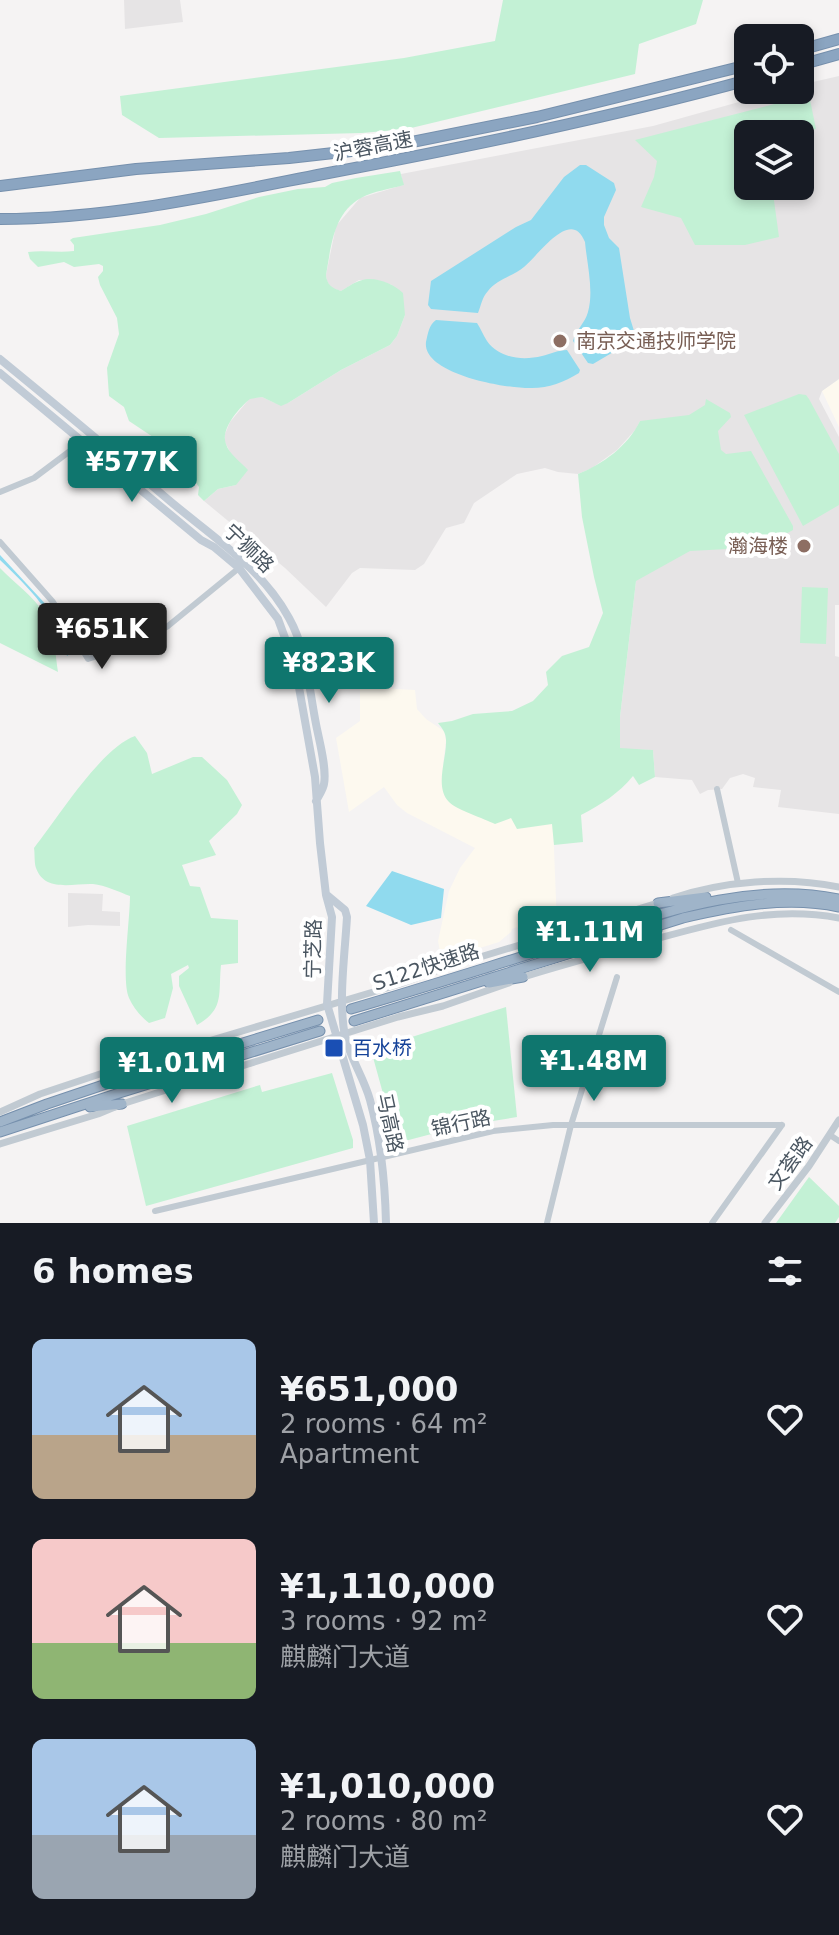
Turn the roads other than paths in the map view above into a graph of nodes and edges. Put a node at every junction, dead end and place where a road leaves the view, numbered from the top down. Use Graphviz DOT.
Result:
graph roads {
  1 [pos="839,39"];
  2 [pos="814,46"];
  3 [pos="839,54"];
  4 [pos="814,61"];
  5 [pos="734,68"];
  6 [pos="734,84"];
  7 [pos="0,186"];
  8 [pos="0,219"];
  9 [pos="0,359"];
  10 [pos="0,373"];
  11 [pos="91,433"];
  12 [pos="83,443"];
  13 [pos="0,492"];
  14 [pos="0,542"];
  15 [pos="239,568"];
  16 [pos="282,615"];
  17 [pos="717,789"];
  18 [pos="738,883"];
  19 [pos="839,887"];
  20 [pos="326,895"];
  21 [pos="745,895"];
  22 [pos="839,899"];
  23 [pos="658,903"];
  24 [pos="839,907"];
  25 [pos="683,918"];
  26 [pos="839,918"];
  27 [pos="731,930"];
  28 [pos="567,931"];
  29 [pos="621,948"];
  30 [pos="500,963"];
  31 [pos="523,977"];
  32 [pos="617,977"];
  33 [pos="458,988"];
  34 [pos="839,992"];
  35 [pos="343,1000"];
  36 [pos="327,1004"];
  37 [pos="351,1009"];
  38 [pos="318,1020"];
  39 [pos="354,1021"];
  40 [pos="320,1031"];
  41 [pos="340,1036"];
  42 [pos="122,1104"];
  43 [pos="70,1109"];
  44 [pos="839,1120"];
  45 [pos="3,1123"];
  46 [pos="571,1125"];
  47 [pos="830,1135"];
  48 [pos="839,1141"];
  49 [pos="0,1144"];
  50 [pos="382,1158"];
  51 [pos="370,1160"];
  52 [pos="155,1211"];
  53 [pos="374,1223"];
  54 [pos="386,1223"];
  55 [pos="547,1223"];
  56 [pos="712,1223"];
  57 [pos="765,1223"];
  1 -- 2 [label="highway"];
  3 -- 4 [label="highway"];
  5 -- 7 [label="highway, 沪蓉高速"];
  6 -- 8 [label="highway, 沪蓉高速"];
  9 -- 11 [label="main road, 宁狮路"];
  10 -- 12 [label="main road, 宁狮路"];
  11 -- 12 [label="street"];
  11 -- 16 [label="main road, 宁狮路"];
  12 -- 13 [label="street"];
  12 -- 15 [label="main road, 宁狮路"];
  14 -- 15 [label="street"];
  15 -- 16 [label="main road, 宁狮路"];
  16 -- 20 [label="main road, 宁芝路"];
  17 -- 18 [label="street"];
  18 -- 19 [label="street"];
  18 -- 23 [label="street"];
  20 -- 35 [label="main road, 宁芝路"];
  20 -- 36 [label="main road, 宁芝路"];
  21 -- 22 [label="highway, S122快速路"];
  21 -- 23 [label="highway"];
  21 -- 30 [label="highway, S122快速路"];
  23 -- 28 [label="street"];
  24 -- 25 [label="highway, S122快速路"];
  25 -- 29 [label="highway"];
  25 -- 33 [label="highway, S122快速路"];
  26 -- 29 [label="street"];
  27 -- 34 [label="street"];
  28 -- 30 [label="highway"];
  28 -- 35 [label="street"];
  29 -- 31 [label="street"];
  30 -- 37 [label="highway, S122快速路"];
  31 -- 33 [label="highway"];
  31 -- 41 [label="street"];
  32 -- 46 [label="street"];
  33 -- 39 [label="highway, S122快速路"];
  35 -- 36 [label="street"];
  35 -- 41 [label="main road, 宁芝路"];
  36 -- 41 [label="main road, 宁芝路"];
  36 -- 45 [label="street"];
  38 -- 45 [label="highway"];
  40 -- 43 [label="highway"];
  41 -- 42 [label="street"];
  41 -- 50 [label="main road, 马高路"];
  41 -- 51 [label="main road, 马高路"];
  42 -- 43 [label="highway"];
  42 -- 49 [label="street"];
  43 -- 45 [label="highway"];
  44 -- 47 [label="street, 文荟路"];
  46 -- 50 [label="street, 锦行路"];
  46 -- 55 [label="street"];
  46 -- 56 [label="street, 锦行路"];
  47 -- 48 [label="street"];
  47 -- 57 [label="street, 文荟路"];
  50 -- 51 [label="street, 锦行路"];
  50 -- 54 [label="main road, 马高路"];
  51 -- 52 [label="street, 锦行路"];
  51 -- 53 [label="main road, 马高路"];
}
